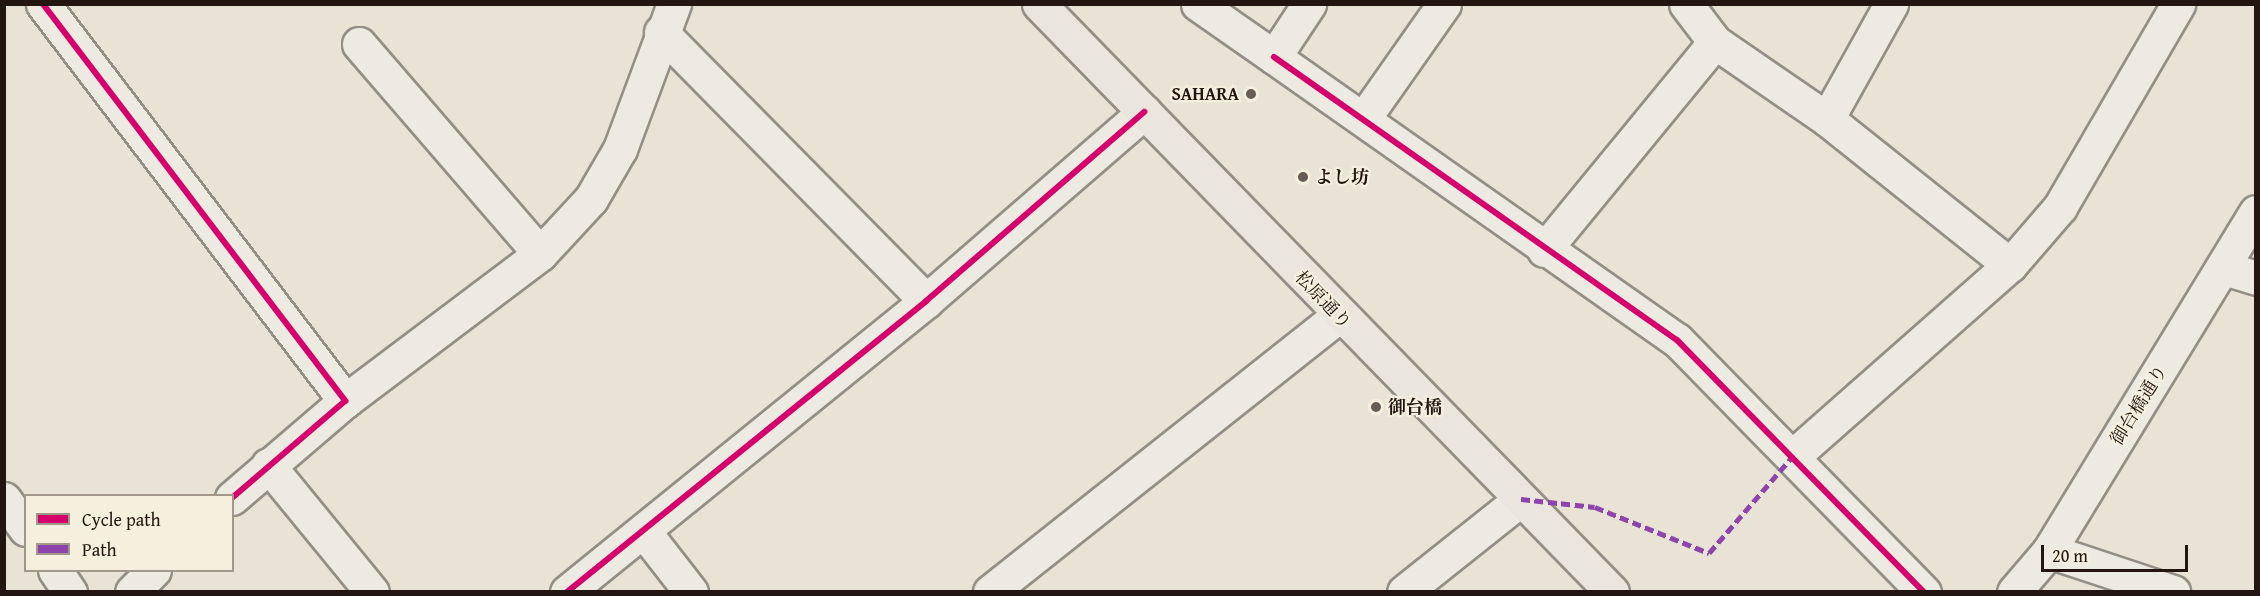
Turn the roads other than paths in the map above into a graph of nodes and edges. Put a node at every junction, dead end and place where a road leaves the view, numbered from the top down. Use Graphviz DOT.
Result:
graph roads {
  1 [pos="1038,4"];
  2 [pos="1198,4"];
  3 [pos="1309,4"];
  4 [pos="1444,4"];
  5 [pos="1686,4"];
  6 [pos="1891,4"];
  7 [pos="2178,4"];
  8 [pos="46,5"];
  9 [pos="667,18"];
  10 [pos="1715,42"];
  11 [pos="359,44"];
  12 [pos="1274,57"];
  13 [pos="1144,112"];
  14 [pos="1364,118"];
  15 [pos="1827,118"];
  16 [pos="2256,212"];
  17 [pos="1544,250"];
  18 [pos="540,254"];
  19 [pos="2010,266"];
  20 [pos="2224,268"];
  21 [pos="2256,278"];
  22 [pos="926,301"];
  23 [pos="1338,316"];
  24 [pos="345,401"];
  25 [pos="1792,457"];
  26 [pos="268,465"];
  27 [pos="234,496"];
  28 [pos="4,499"];
  29 [pos="1521,499"];
  30 [pos="24,526"];
  31 [pos="645,533"];
  32 [pos="2049,551"];
  33 [pos="56,572"];
  34 [pos="152,572"];
  35 [pos="70,591"];
  36 [pos="132,591"];
  37 [pos="372,591"];
  38 [pos="567,591"];
  39 [pos="691,591"];
  40 [pos="990,591"];
  41 [pos="1404,591"];
  42 [pos="1612,591"];
  43 [pos="1924,591"];
  44 [pos="2014,591"];
  45 [pos="2173,591"];
  1 -- 13 [label="main road, 松原通り"];
  2 -- 12 [label="street"];
  3 -- 12 [label="street"];
  4 -- 14 [label="street"];
  5 -- 10 [label="street"];
  6 -- 15 [label="street"];
  7 -- 19 [label="street"];
  8 -- 24 [label="street"];
  9 -- 18 [label="street"];
  9 -- 22 [label="street"];
  10 -- 15 [label="street"];
  10 -- 17 [label="street"];
  11 -- 18 [label="street"];
  12 -- 14 [label="street"];
  13 -- 22 [label="street"];
  13 -- 23 [label="main road, 松原通り"];
  14 -- 17 [label="street"];
  15 -- 19 [label="street"];
  16 -- 20 [label="street, 御台橋通り"];
  17 -- 25 [label="street"];
  18 -- 24 [label="street"];
  19 -- 25 [label="street"];
  20 -- 21 [label="street"];
  20 -- 32 [label="street, 御台橋通り"];
  22 -- 31 [label="street"];
  23 -- 29 [label="main road, 松原通り"];
  23 -- 40 [label="street"];
  24 -- 26 [label="street"];
  25 -- 43 [label="street"];
  26 -- 27 [label="street"];
  26 -- 37 [label="street"];
  28 -- 30 [label="street"];
  29 -- 41 [label="street"];
  29 -- 42 [label="main road, 松原通り"];
  31 -- 38 [label="street"];
  31 -- 39 [label="street"];
  32 -- 44 [label="street, 御台橋通り"];
  32 -- 45 [label="street"];
  33 -- 35 [label="street"];
  34 -- 36 [label="street"];
}
